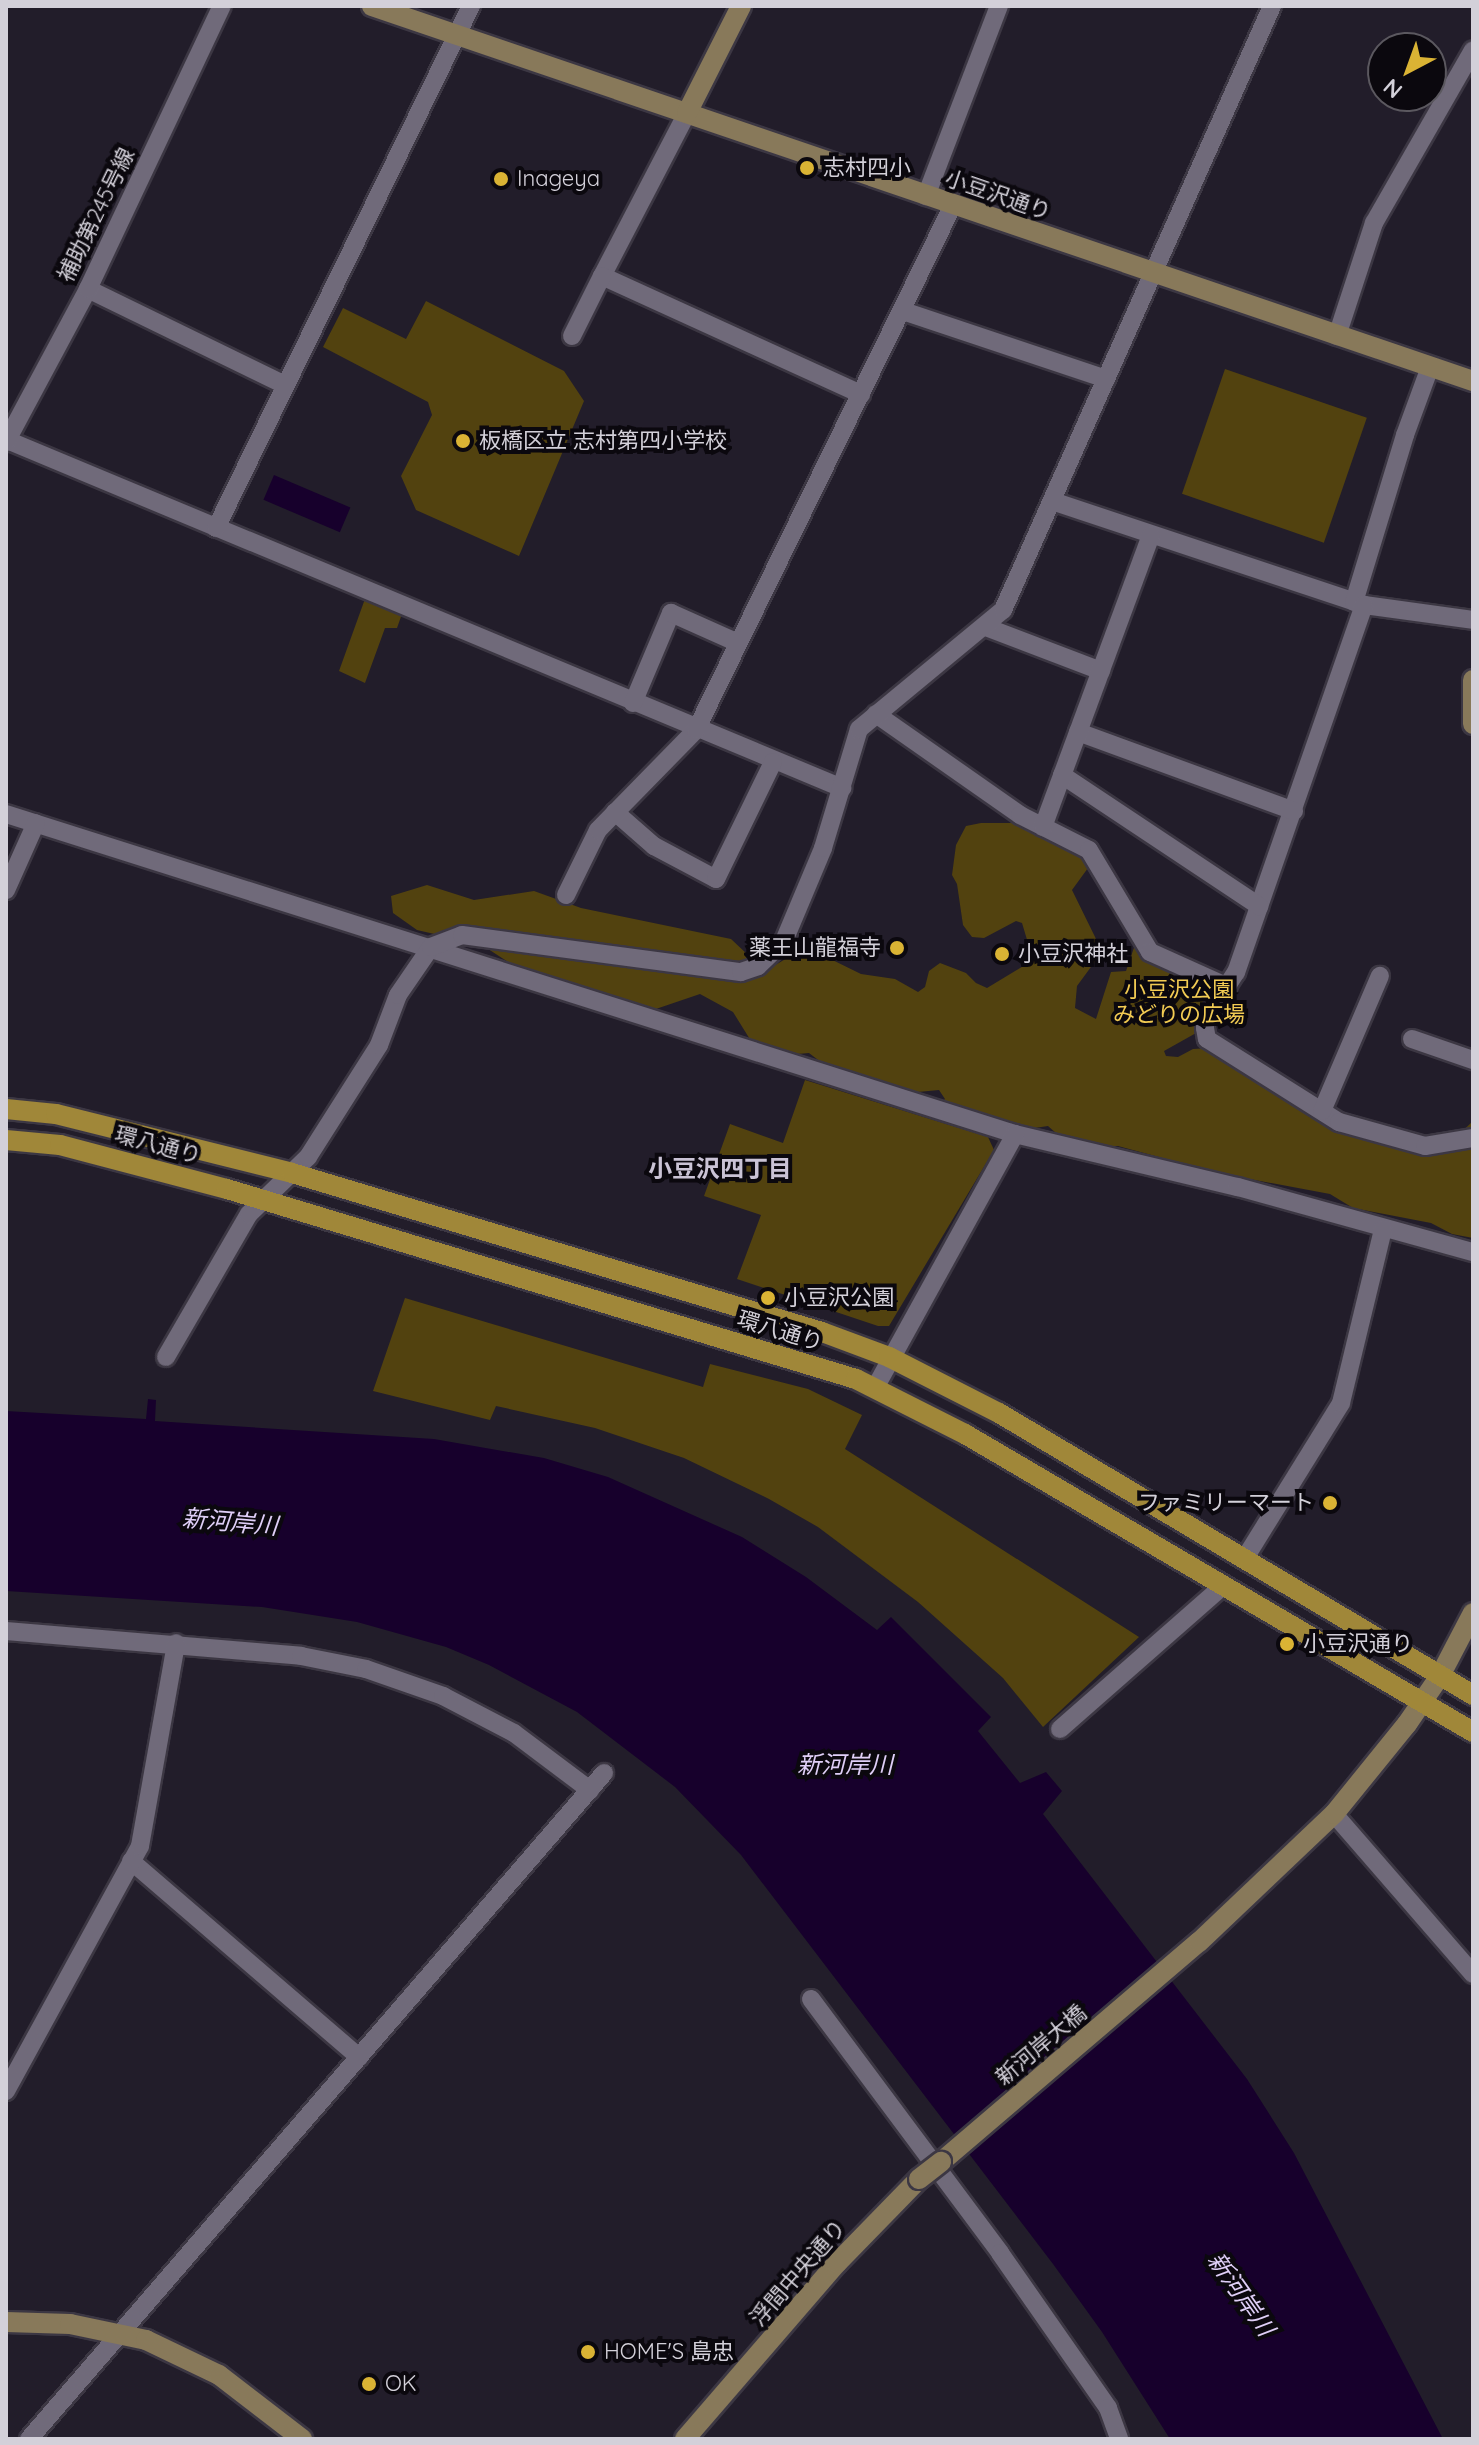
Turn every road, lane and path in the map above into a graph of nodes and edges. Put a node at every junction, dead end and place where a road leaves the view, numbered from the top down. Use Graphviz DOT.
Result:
graph roads {
  1 [pos="222,6"];
  2 [pos="372,6"];
  3 [pos="471,6"];
  4 [pos="741,6"];
  5 [pos="999,6"];
  6 [pos="1272,6"];
  7 [pos="457,35"];
  8 [pos="1473,50"];
  9 [pos="687,113"];
  10 [pos="926,196"];
  11 [pos="953,205"];
  12 [pos="1153,273"];
  13 [pos="602,276"];
  14 [pos="88,289"];
  15 [pos="903,311"];
  16 [pos="572,336"];
  17 [pos="1337,336"];
  18 [pos="1430,367"];
  19 [pos="1106,379"];
  20 [pos="1473,381"];
  21 [pos="285,385"];
  22 [pos="861,394"];
  23 [pos="6,441"];
  24 [pos="1052,501"];
  25 [pos="216,528"];
  26 [pos="1151,535"];
  27 [pos="1359,604"];
  28 [pos="1473,620"];
  29 [pos="986,627"];
  30 [pos="738,643"];
  31 [pos="1101,671"];
  32 [pos="1473,680"];
  33 [pos="633,703"];
  34 [pos="876,714"];
  35 [pos="1473,724"];
  36 [pos="696,730"];
  37 [pos="1078,732"];
  38 [pos="773,762"];
  39 [pos="1062,775"];
  40 [pos="842,788"];
  41 [pos="1294,811"];
  42 [pos="615,812"];
  43 [pos="6,814"];
  44 [pos="36,823"];
  45 [pos="1043,827"];
  46 [pos="6,890"];
  47 [pos="566,895"];
  48 [pos="1259,906"];
  49 [pos="431,947"];
  50 [pos="1380,976"];
  51 [pos="1228,987"];
  52 [pos="1412,1039"];
  53 [pos="1473,1060"];
  54 [pos="6,1109"];
  55 [pos="1322,1111"];
  56 [pos="1015,1134"];
  57 [pos="1473,1138"];
  58 [pos="6,1140"];
  59 [pos="292,1173"];
  60 [pos="263,1199"];
  61 [pos="1383,1229"];
  62 [pos="1473,1252"];
  63 [pos="166,1357"];
  64 [pos="889,1357"];
  65 [pos="875,1388"];
  66 [pos="1245,1558"];
  67 [pos="1224,1585"];
  68 [pos="1473,1613"];
  69 [pos="6,1631"];
  70 [pos="176,1643"];
  71 [pos="1440,1676"];
  72 [pos="1473,1695"];
  73 [pos="1422,1702"];
  74 [pos="1060,1729"];
  75 [pos="1473,1732"];
  76 [pos="604,1773"];
  77 [pos="590,1790"];
  78 [pos="1334,1814"];
  79 [pos="131,1861"];
  80 [pos="1473,1974"];
  81 [pos="811,1999"];
  82 [pos="359,2057"];
  83 [pos="6,2091"];
  84 [pos="919,2179"];
  85 [pos="6,2322"];
  86 [pos="121,2333"];
  87 [pos="29,2439"];
  88 [pos="302,2439"];
  89 [pos="685,2439"];
  90 [pos="1119,2439"];
  1 -- 14 [label="street, 補助第245号線"];
  2 -- 7 [label="street, 小豆沢通り"];
  3 -- 7 [label="street"];
  4 -- 9 [label="street"];
  5 -- 10 [label="street"];
  6 -- 12 [label="street"];
  7 -- 9 [label="street, 小豆沢通り"];
  7 -- 21 [label="street"];
  8 -- 17 [label="street"];
  9 -- 10 [label="street, 小豆沢通り"];
  9 -- 13 [label="street"];
  10 -- 11 [label="street, 小豆沢通り"];
  11 -- 12 [label="street, 小豆沢通り"];
  11 -- 15 [label="street"];
  12 -- 17 [label="street, 小豆沢通り"];
  12 -- 19 [label="street"];
  13 -- 16 [label="street"];
  13 -- 22 [label="street"];
  14 -- 21 [label="street"];
  14 -- 23 [label="street, 補助第245号線"];
  15 -- 19 [label="street"];
  15 -- 22 [label="street"];
  17 -- 18 [label="street, 小豆沢通り"];
  18 -- 20 [label="street, 小豆沢通り"];
  18 -- 27 [label="street"];
  19 -- 24 [label="street"];
  21 -- 25 [label="street"];
  22 -- 30 [label="street"];
  23 -- 25 [label="street"];
  24 -- 26 [label="street"];
  24 -- 29 [label="street"];
  25 -- 33 [label="street"];
  26 -- 27 [label="street"];
  26 -- 31 [label="street"];
  27 -- 28 [label="street"];
  27 -- 41 [label="street"];
  29 -- 31 [label="street"];
  29 -- 34 [label="street"];
  30 -- 33 [label="street"];
  30 -- 36 [label="street"];
  31 -- 37 [label="street"];
  32 -- 35 [label="street"];
  33 -- 36 [label="street"];
  34 -- 40 [label="street"];
  34 -- 45 [label="street"];
  36 -- 38 [label="street"];
  36 -- 42 [label="street"];
  37 -- 39 [label="street"];
  37 -- 41 [label="street"];
  38 -- 40 [label="street"];
  38 -- 42 [label="street"];
  39 -- 45 [label="street"];
  39 -- 48 [label="street"];
  40 -- 49 [label="street"];
  41 -- 48 [label="street"];
  42 -- 47 [label="street"];
  43 -- 44 [label="street"];
  44 -- 46 [label="street"];
  44 -- 49 [label="street"];
  45 -- 51 [label="street"];
  48 -- 51 [label="street"];
  49 -- 56 [label="street"];
  49 -- 59 [label="street"];
  50 -- 55 [label="street"];
  51 -- 55 [label="street"];
  52 -- 53 [label="street"];
  54 -- 59 [label="main road, 環八通り"];
  55 -- 57 [label="street"];
  56 -- 61 [label="street"];
  56 -- 64 [label="street"];
  58 -- 60 [label="main road, 環八通り"];
  59 -- 60 [label="street"];
  59 -- 64 [label="main road, 環八通り"];
  60 -- 63 [label="street"];
  60 -- 65 [label="main road, 環八通り"];
  61 -- 62 [label="street"];
  61 -- 66 [label="street"];
  64 -- 65 [label="street"];
  64 -- 66 [label="main road, 環八通り"];
  65 -- 67 [label="main road, 環八通り"];
  66 -- 71 [label="main road, 環八通り"];
  67 -- 73 [label="main road, 環八通り"];
  67 -- 74 [label="street"];
  68 -- 71 [label="street, 新河岸大橋"];
  69 -- 70 [label="street"];
  70 -- 77 [label="street"];
  70 -- 79 [label="street"];
  71 -- 72 [label="main road, 環八通り"];
  71 -- 73 [label="street, 新河岸大橋"];
  73 -- 75 [label="main road, 環八通り"];
  73 -- 78 [label="street, 新河岸大橋"];
  76 -- 77 [label="street"];
  77 -- 82 [label="street"];
  78 -- 80 [label="street"];
  78 -- 84 [label="street, 新河岸大橋, bridge"];
  79 -- 82 [label="street"];
  79 -- 83 [label="street"];
  81 -- 90 [label="street"];
  82 -- 86 [label="street"];
  84 -- 89 [label="street, 浮間中央通り"];
  85 -- 86 [label="street"];
  86 -- 87 [label="street"];
  86 -- 88 [label="street"];
}
